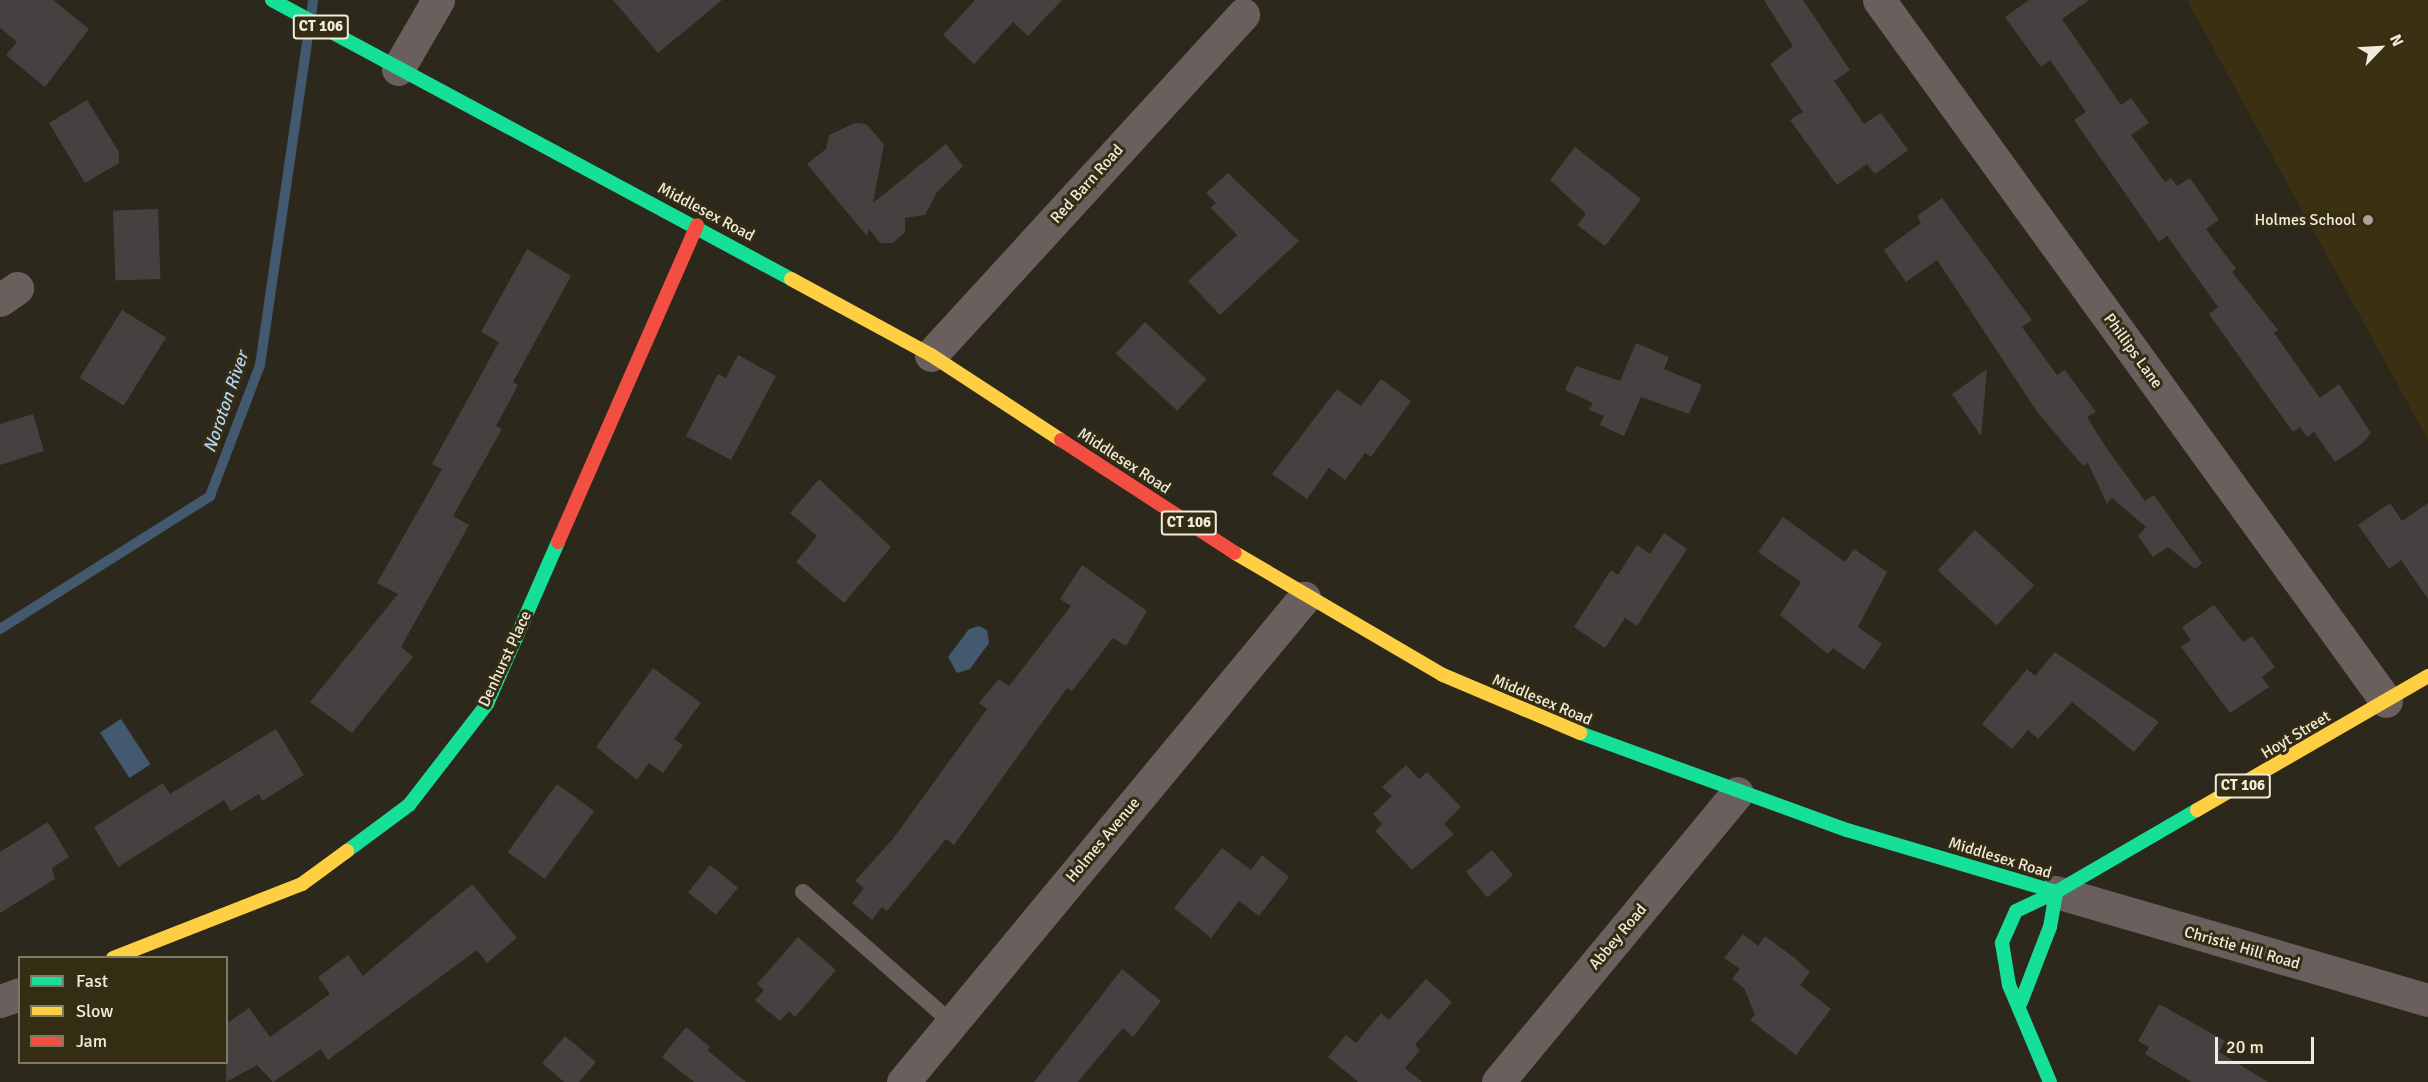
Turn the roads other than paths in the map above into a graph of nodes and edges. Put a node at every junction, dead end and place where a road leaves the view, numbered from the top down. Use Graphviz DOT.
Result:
graph roads {
  1 [pos="438,0"];
  2 [pos="1880,0"];
  3 [pos="274,1"];
  4 [pos="1243,14"];
  5 [pos="398,69"];
  6 [pos="697,225"];
  7 [pos="931,355"];
  8 [pos="1304,598"];
  9 [pos="2428,676"];
  10 [pos="2386,701"];
  11 [pos="1737,793"];
  12 [pos="803,892"];
  13 [pos="2056,892"];
  14 [pos="116,956"];
  15 [pos="18,995"];
  16 [pos="2428,1000"];
  17 [pos="0,1001"];
  18 [pos="2021,1002"];
  19 [pos="952,1023"];
  20 [pos="903,1082"];
  21 [pos="1498,1082"];
  22 [pos="2050,1082"];
  1 -- 5 [label="street"];
  2 -- 10 [label="street, Phillips Lane"];
  3 -- 5 [label="main road, Middlesex Road / CT 106"];
  4 -- 7 [label="street, Red Barn Road"];
  5 -- 6 [label="main road, Middlesex Road / CT 106"];
  6 -- 7 [label="main road, Middlesex Road / CT 106"];
  6 -- 14 [label="main road, Denhurst Place"];
  7 -- 8 [label="main road, Middlesex Road / CT 106"];
  8 -- 11 [label="main road, Middlesex Road / CT 106"];
  8 -- 19 [label="street, Holmes Avenue"];
  9 -- 10 [label="main road, Hoyt Street / CT 106"];
  10 -- 13 [label="main road, Hoyt Street / CT 106"];
  11 -- 13 [label="main road, Middlesex Road / CT 106"];
  11 -- 21 [label="street, Abbey Road"];
  12 -- 19 [label="lane"];
  13 -- 16 [label="street, Christie Hill Road"];
  13 -- 18 [label="main road, Middlesex Road"];
  13 -- 18 [label="main road, Middlesex Road"];
  15 -- 17 [label="street"];
  18 -- 22 [label="main road, Middlesex Road"];
  19 -- 20 [label="street, Holmes Avenue"];
}
